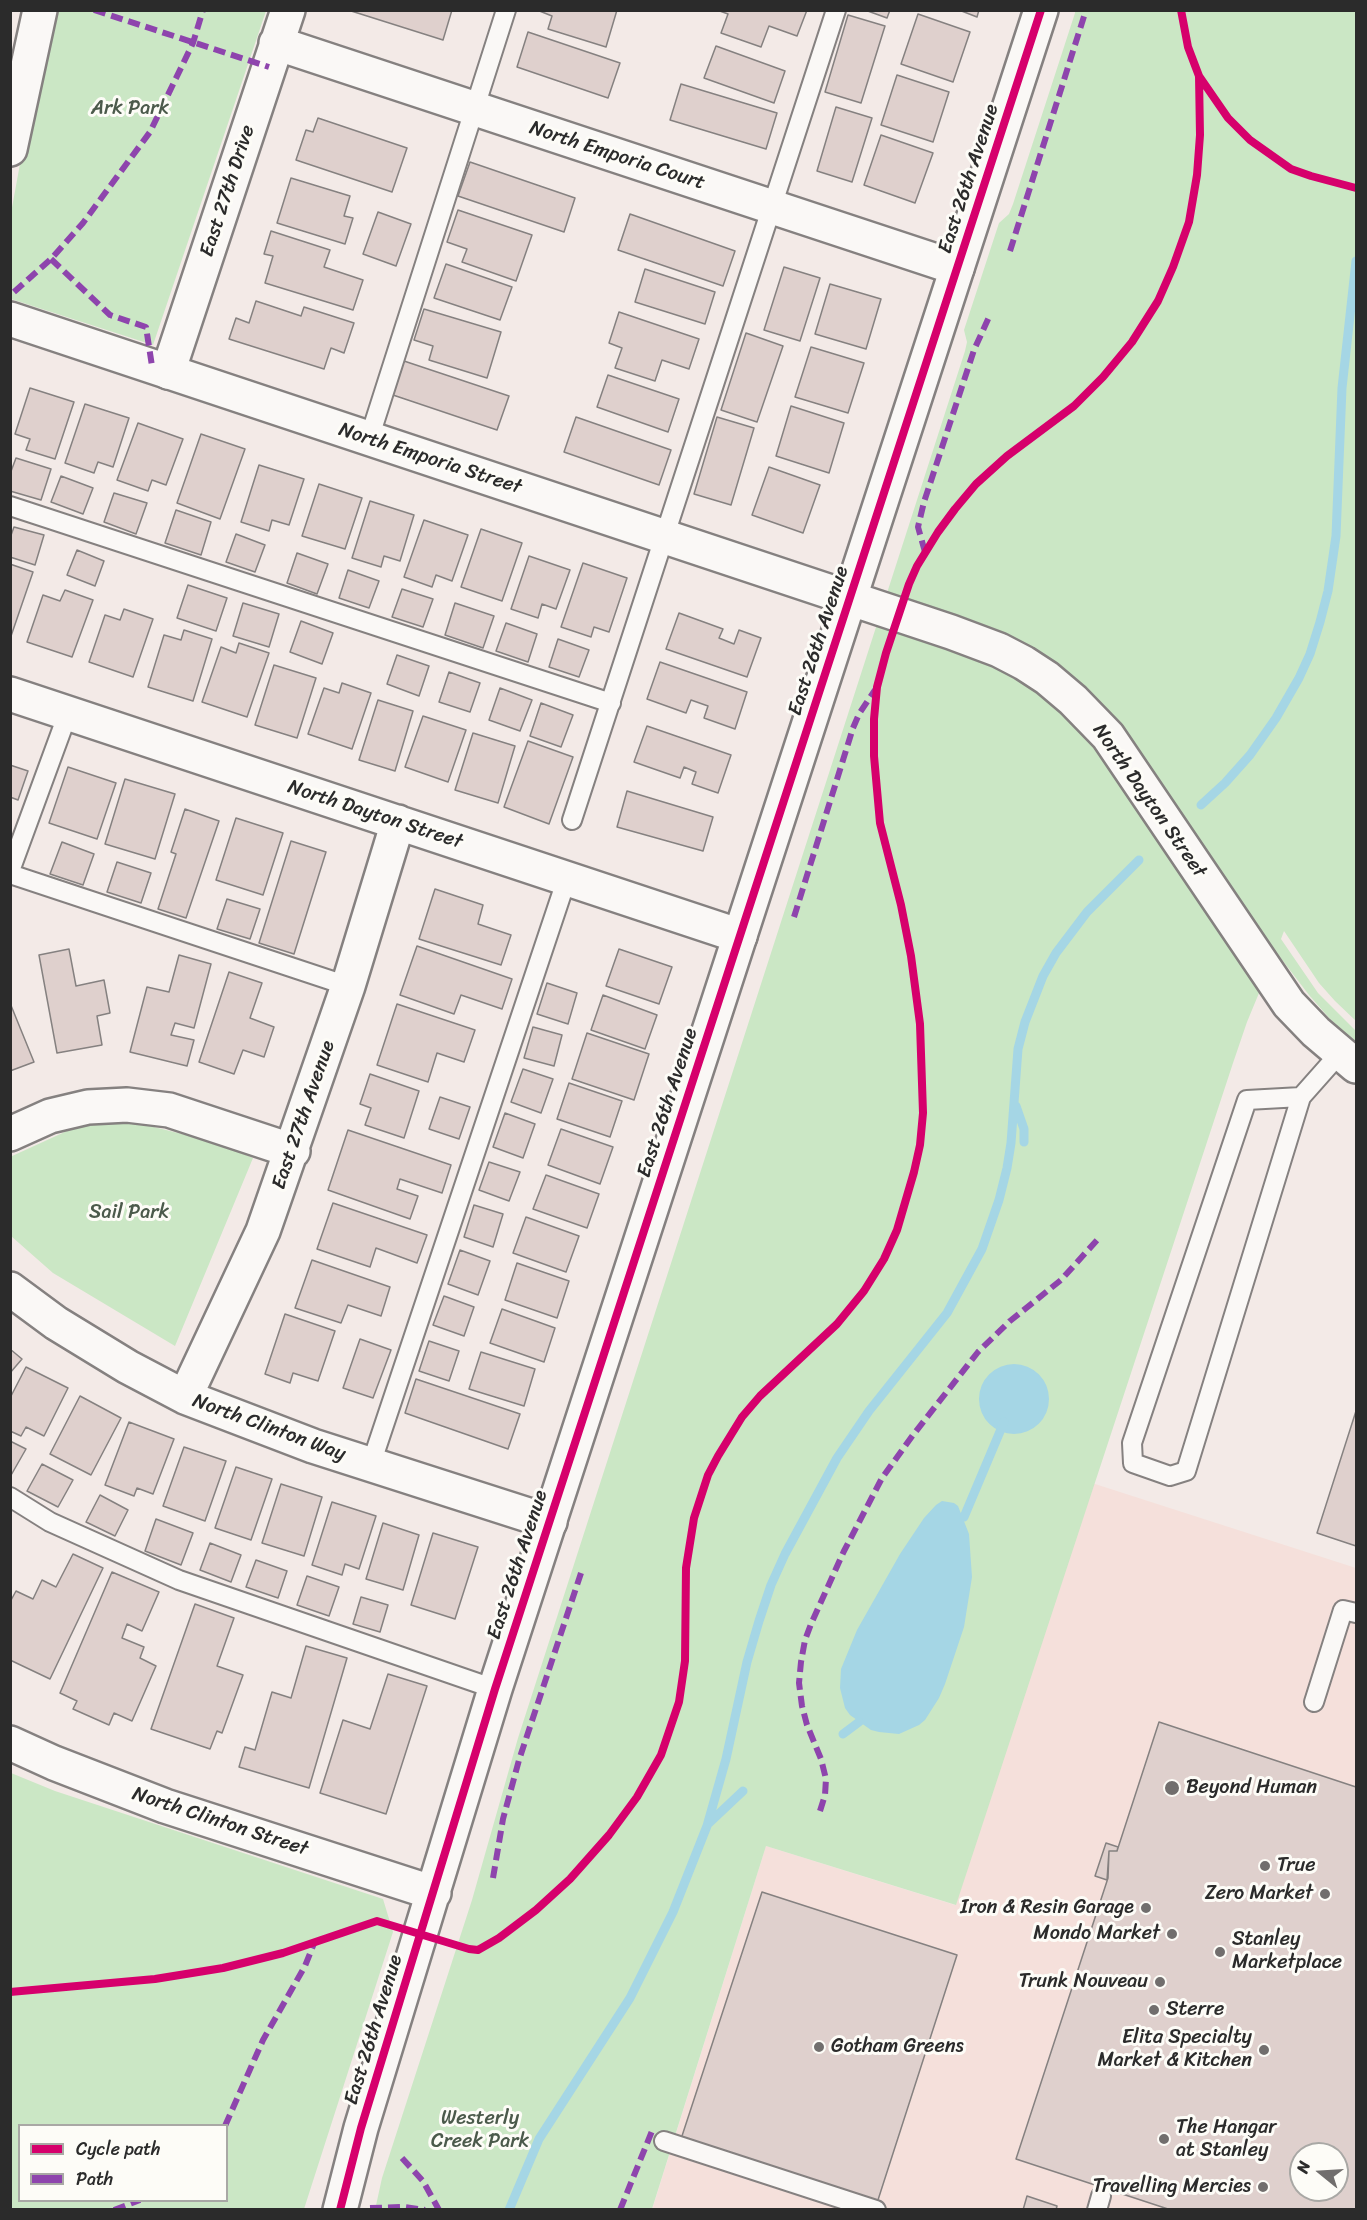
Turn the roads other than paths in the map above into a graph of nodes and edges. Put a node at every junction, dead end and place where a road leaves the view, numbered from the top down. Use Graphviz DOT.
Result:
graph roads {
  1 [pos="40,10"];
  2 [pos="288,10"];
  3 [pos="506,10"];
  4 [pos="836,10"];
  5 [pos="1041,10"];
  6 [pos="276,43"];
  7 [pos="474,108"];
  8 [pos="10,149"];
  9 [pos="771,207"];
  10 [pos="957,268"];
  11 [pos="10,320"];
  12 [pos="168,372"];
  13 [pos="369,439"];
  14 [pos="10,506"];
  15 [pos="664,537"];
  16 [pos="850,599"];
  17 [pos="10,694"];
  18 [pos="611,703"];
  19 [pos="68,713"];
  20 [pos="573,820"];
  21 [pos="398,822"];
  22 [pos="10,873"];
  23 [pos="567,879"];
  24 [pos="740,936"];
  25 [pos="348,986"];
  26 [pos="1348,1059"];
  27 [pos="1301,1097"];
  28 [pos="10,1134"];
  29 [pos="293,1151"];
  30 [pos="10,1289"];
  31 [pos="185,1397"];
  32 [pos="370,1464"];
  33 [pos="10,1497"];
  34 [pos="550,1522"];
  35 [pos="1356,1613"];
  36 [pos="495,1689"];
  37 [pos="1314,1702"];
  38 [pos="10,1743"];
  39 [pos="434,1893"];
  40 [pos="664,2141"];
  41 [pos="340,2210"];
  42 [pos="876,2210"];
  1 -- 8 [label="street"];
  2 -- 6 [label="street, East 27th Drive"];
  3 -- 7 [label="lane"];
  4 -- 9 [label="lane"];
  5 -- 10 [label="street, East 26th Avenue"];
  6 -- 7 [label="street, North Emporia Court"];
  6 -- 12 [label="street, East 27th Drive"];
  7 -- 9 [label="street, North Emporia Court"];
  7 -- 13 [label="lane"];
  9 -- 10 [label="street, North Emporia Court"];
  9 -- 15 [label="lane"];
  10 -- 16 [label="street, East 26th Avenue"];
  11 -- 12 [label="street, North Emporia Street"];
  12 -- 13 [label="street, North Emporia Street"];
  13 -- 15 [label="street, North Emporia Street"];
  14 -- 18 [label="lane"];
  15 -- 16 [label="street, North Emporia Street"];
  15 -- 18 [label="lane"];
  16 -- 24 [label="street, East 26th Avenue"];
  16 -- 26 [label="street, North Dayton Street"];
  17 -- 19 [label="street, North Dayton Street"];
  18 -- 20 [label="lane"];
  19 -- 21 [label="street, North Dayton Street"];
  19 -- 22 [label="lane"];
  21 -- 23 [label="street, North Dayton Street"];
  21 -- 25 [label="street, East 27th Avenue"];
  22 -- 25 [label="lane"];
  23 -- 24 [label="street, North Dayton Street"];
  23 -- 32 [label="lane"];
  24 -- 34 [label="street, East 26th Avenue"];
  25 -- 29 [label="street, East 27th Avenue"];
  26 -- 27 [label="lane"];
  27 -- 27 [label="lane"];
  28 -- 29 [label="street"];
  29 -- 31 [label="street, East 27th Avenue"];
  30 -- 31 [label="street, North Clinton Way"];
  31 -- 32 [label="street, North Clinton Way"];
  32 -- 34 [label="street, North Clinton Way"];
  33 -- 36 [label="lane"];
  34 -- 36 [label="street, East 26th Avenue"];
  35 -- 37 [label="lane"];
  36 -- 39 [label="street, East 26th Avenue"];
  38 -- 39 [label="street, North Clinton Street"];
  39 -- 41 [label="street, East 26th Avenue"];
  40 -- 42 [label="lane"];
}
